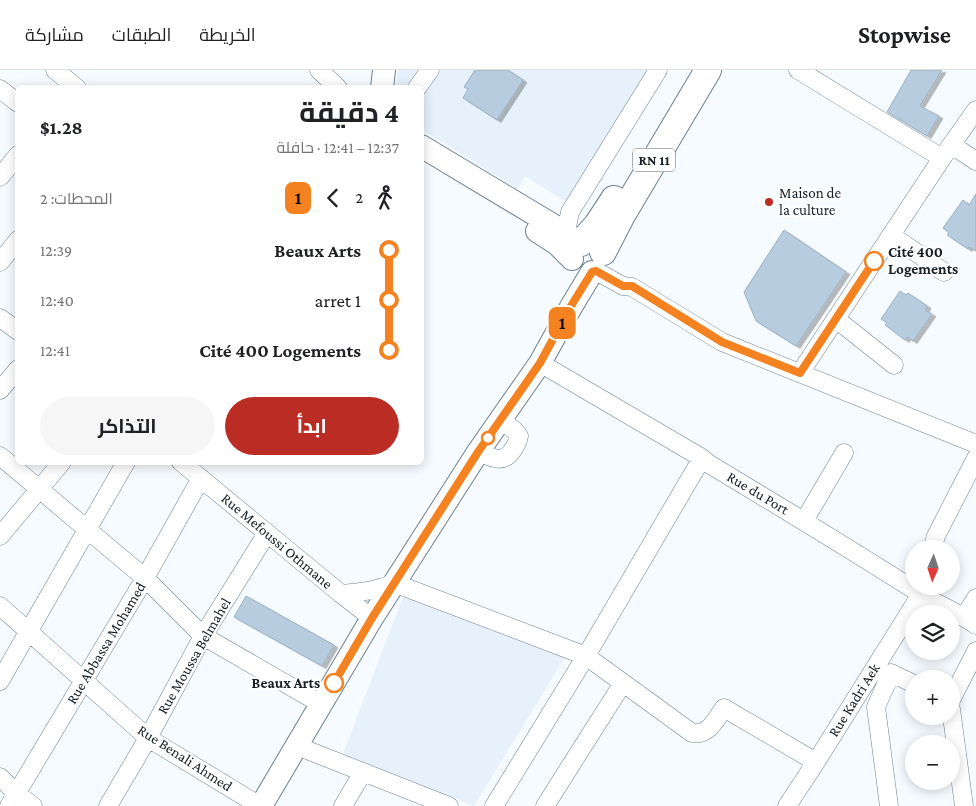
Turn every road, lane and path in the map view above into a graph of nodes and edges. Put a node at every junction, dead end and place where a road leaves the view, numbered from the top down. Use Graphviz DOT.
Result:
graph roads {
  1 [pos="55,70"];
  2 [pos="319,70"];
  3 [pos="373,70"];
  4 [pos="384,70"];
  5 [pos="430,70"];
  6 [pos="658,70"];
  7 [pos="692,70"];
  8 [pos="708,70"];
  9 [pos="798,70"];
  10 [pos="72,85"];
  11 [pos="335,85"];
  12 [pos="370,85"];
  13 [pos="382,85"];
  14 [pos="419,85"];
  15 [pos="0,89"];
  16 [pos="15,101"];
  17 [pos="976,110"];
  18 [pos="424,148"];
  19 [pos="947,152"];
  20 [pos="15,159"];
  21 [pos="424,161"];
  22 [pos="976,161"];
  23 [pos="0,177"];
  24 [pos="891,235"];
  25 [pos="15,244"];
  26 [pos="585,256"];
  27 [pos="0,262"];
  28 [pos="944,272"];
  29 [pos="0,318"];
  30 [pos="836,319"];
  31 [pos="15,329"];
  32 [pos="540,363"];
  33 [pos="894,365"];
  34 [pos="15,372"];
  35 [pos="800,373"];
  36 [pos="0,390"];
  37 [pos="976,444"];
  38 [pos="844,453"];
  39 [pos="0,456"];
  40 [pos="702,458"];
  41 [pos="976,458"];
  42 [pos="60,465"];
  43 [pos="124,465"];
  44 [pos="186,465"];
  45 [pos="201,478"];
  46 [pos="40,490"];
  47 [pos="804,521"];
  48 [pos="88,530"];
  49 [pos="267,532"];
  50 [pos="0,536"];
  51 [pos="935,540"];
  52 [pos="145,578"];
  53 [pos="905,580"];
  54 [pos="394,583"];
  55 [pos="341,594"];
  56 [pos="919,595"];
  57 [pos="930,595"];
  58 [pos="976,598"];
  59 [pos="0,606"];
  60 [pos="372,618"];
  61 [pos="970,621"];
  62 [pos="29,631"];
  63 [pos="203,636"];
  64 [pos="976,651"];
  65 [pos="586,656"];
  66 [pos="84,680"];
  67 [pos="905,680"];
  68 [pos="0,681"];
  69 [pos="960,682"];
  70 [pos="623,683"];
  71 [pos="321,704"];
  72 [pos="953,725"];
  73 [pos="148,738"];
  74 [pos="297,746"];
  75 [pos="816,762"];
  76 [pos="363,772"];
  77 [pos="0,778"];
  78 [pos="13,800"];
  79 [pos="439,804"];
  80 [pos="33,806"];
  81 [pos="108,806"];
  82 [pos="260,806"];
  83 [pos="343,806"];
  84 [pos="494,806"];
  85 [pos="545,806"];
  86 [pos="787,806"];
  87 [pos="889,806"];
  88 [pos="964,806"];
  1 -- 10 [label="street"];
  2 -- 11 [label="street"];
  3 -- 12 [label="main road"];
  4 -- 13 [label="main road"];
  5 -- 14 [label="street"];
  6 -- 26 [label="street"];
  7 -- 26 [label="highway, RN 11"];
  8 -- 26 [label="highway, RN 11"];
  9 -- 19 [label="street"];
  15 -- 16 [label="street"];
  17 -- 19 [label="street"];
  18 -- 26 [label="main road"];
  19 -- 22 [label="street"];
  19 -- 24 [label="street"];
  20 -- 23 [label="street"];
  21 -- 26 [label="main road"];
  24 -- 28 [label="street"];
  24 -- 30 [label="street"];
  25 -- 27 [label="street"];
  26 -- 32 [label="main road"];
  26 -- 35 [label="street"];
  29 -- 31 [label="street"];
  30 -- 33 [label="street"];
  30 -- 35 [label="street"];
  32 -- 40 [label="street, Rue du Port"];
  32 -- 54 [label="main road"];
  34 -- 36 [label="street"];
  35 -- 37 [label="street"];
  38 -- 47 [label="street"];
  39 -- 46 [label="street"];
  40 -- 47 [label="street, Rue du Port"];
  40 -- 65 [label="street"];
  41 -- 51 [label="street"];
  42 -- 46 [label="street"];
  43 -- 48 [label="street"];
  44 -- 45 [label="street, Rue Mefoussi Othmane"];
  45 -- 49 [label="street, Rue Mefoussi Othmane"];
  45 -- 52 [label="street, Rue Abbassa Mohamed"];
  46 -- 48 [label="street"];
  46 -- 50 [label="street"];
  47 -- 53 [label="street, Rue du Port"];
  48 -- 52 [label="street"];
  48 -- 62 [label="street"];
  49 -- 55 [label="street, Rue Mefoussi Othmane"];
  49 -- 63 [label="street, Rue Moussa Belmahel"];
  52 -- 63 [label="street"];
  52 -- 66 [label="street, Rue Abbassa Mohamed"];
  54 -- 55 [label="street"];
  54 -- 60 [label="main road"];
  54 -- 65 [label="street"];
  55 -- 60 [label="street, Rue Mefoussi Othmane"];
  56 -- 75 [label="street, Rue Kadri Aek"];
  57 -- 61 [label="street, Rue du Port"];
  58 -- 61 [label="street"];
  59 -- 62 [label="street, Rue Benali Ahmed"];
  60 -- 71 [label="main road"];
  62 -- 66 [label="street, Rue Benali Ahmed"];
  62 -- 68 [label="street"];
  63 -- 71 [label="street"];
  63 -- 73 [label="street, Rue Moussa Belmahel"];
  64 -- 69 [label="street"];
  65 -- 70 [label="street"];
  65 -- 84 [label="street"];
  66 -- 73 [label="street, Rue Benali Ahmed"];
  66 -- 78 [label="street, Rue Abbassa Mohamed"];
  67 -- 87 [label="street"];
  70 -- 75 [label="street"];
  70 -- 85 [label="street"];
  71 -- 74 [label="main road"];
  72 -- 88 [label="street"];
  73 -- 81 [label="street, Rue Moussa Belmahel"];
  73 -- 82 [label="street, Rue Benali Ahmed"];
  74 -- 76 [label="street"];
  74 -- 82 [label="main road"];
  75 -- 86 [label="street, Rue Kadri Aek"];
  76 -- 79 [label="street"];
  76 -- 83 [label="street"];
  77 -- 78 [label="street"];
  78 -- 80 [label="street"];
}
